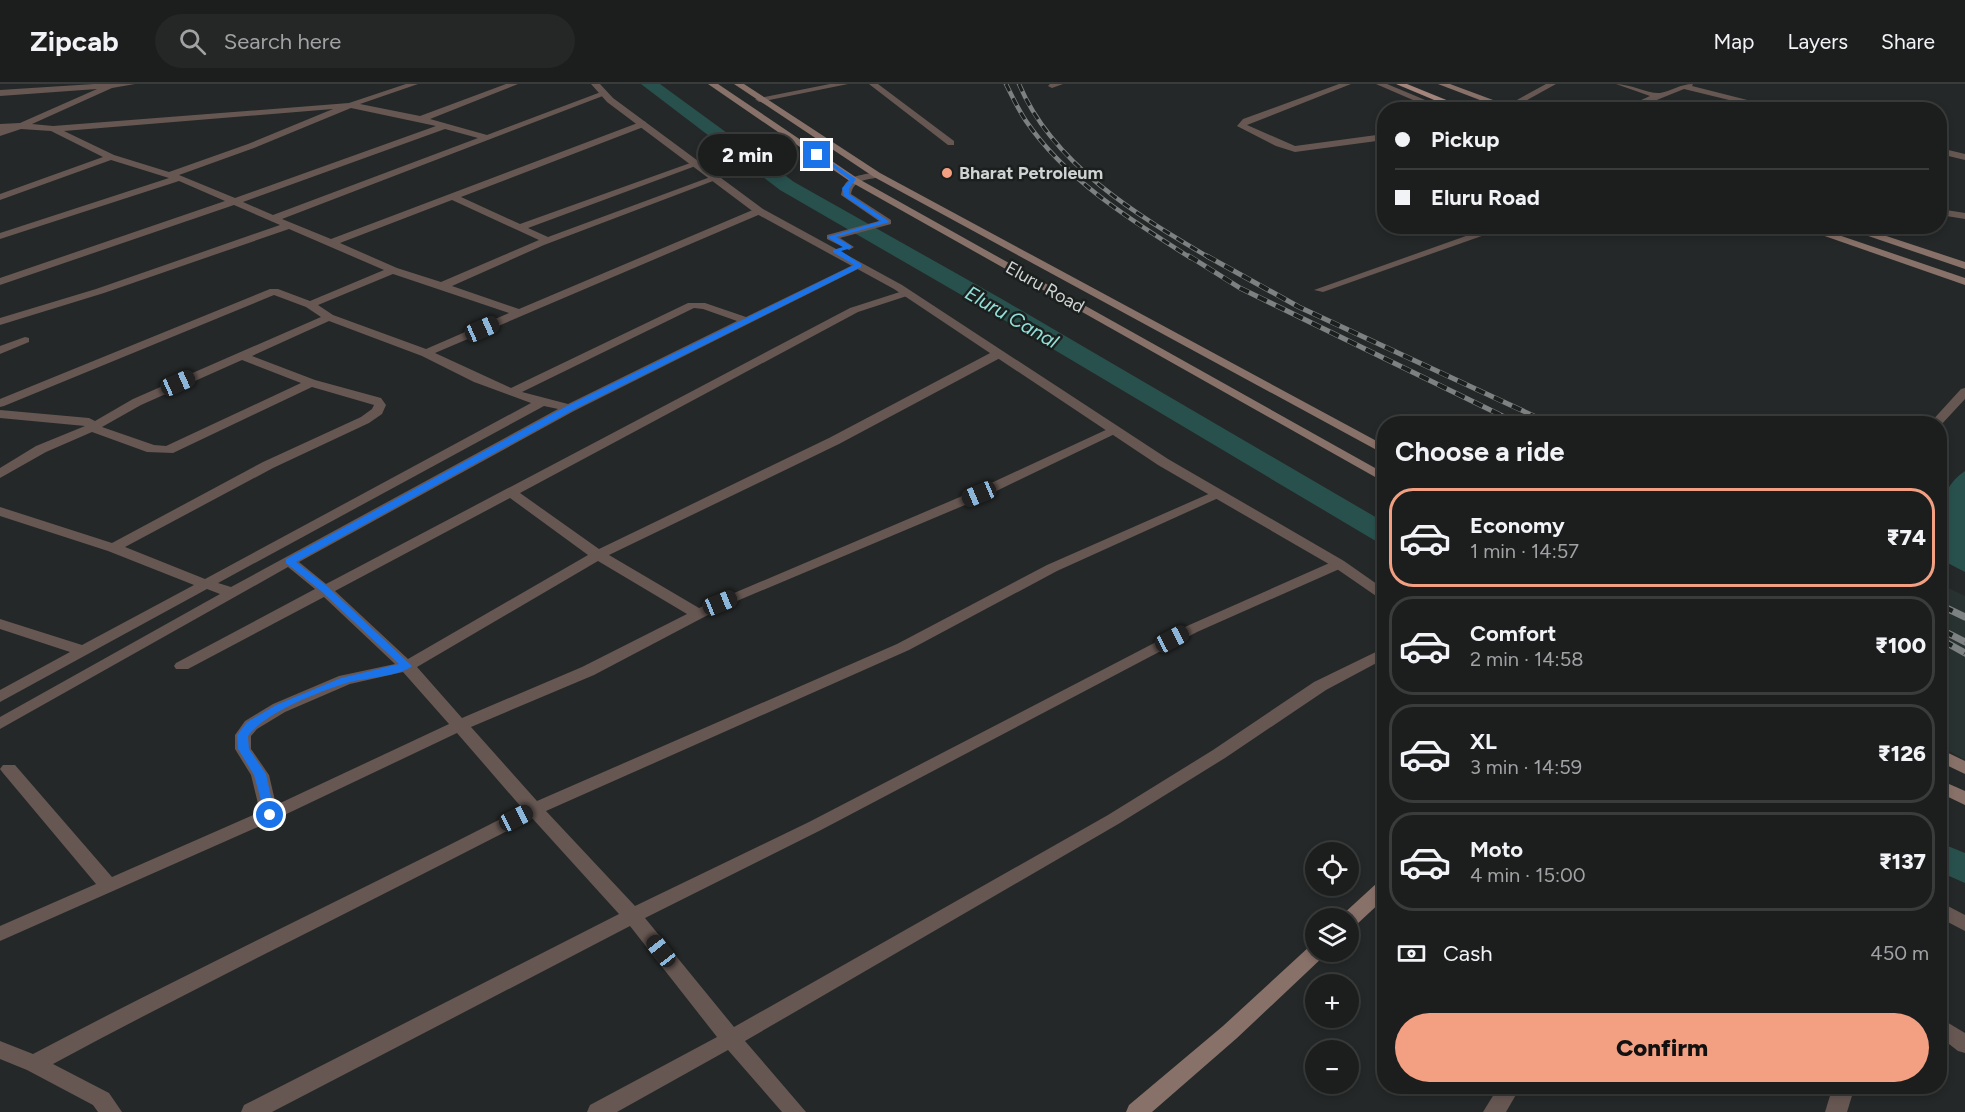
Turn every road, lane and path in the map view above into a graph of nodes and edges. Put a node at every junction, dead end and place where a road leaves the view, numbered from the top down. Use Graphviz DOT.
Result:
graph roads {
  1 [pos="132,84"];
  2 [pos="414,84"];
  3 [pos="514,84"];
  4 [pos="595,84"];
  5 [pos="712,84"];
  6 [pos="738,84"];
  7 [pos="844,84"];
  8 [pos="873,84"];
  9 [pos="1347,84"];
  10 [pos="1380,84"];
  11 [pos="1400,84"];
  12 [pos="1442,84"];
  13 [pos="1552,84"];
  14 [pos="1620,84"];
  15 [pos="1686,85"];
  16 [pos="110,86"];
  17 [pos="0,93"];
  18 [pos="604,94"];
  19 [pos="1658,96"];
  20 [pos="759,99"];
  21 [pos="1425,102"];
  22 [pos="1446,102"];
  23 [pos="1494,102"];
  24 [pos="1522,102"];
  25 [pos="1644,102"];
  26 [pos="1750,102"];
  27 [pos="350,105"];
  28 [pos="421,119"];
  29 [pos="643,124"];
  30 [pos="20,126"];
  31 [pos="444,126"];
  32 [pos="0,127"];
  33 [pos="53,129"];
  34 [pos="0,133"];
  35 [pos="483,137"];
  36 [pos="1377,138"];
  37 [pos="951,144"];
  38 [pos="1947,152"];
  39 [pos="111,157"];
  40 [pos="1965,157"];
  41 [pos="696,164"];
  42 [pos="877,175"];
  43 [pos="174,177"];
  44 [pos="716,178"];
  45 [pos="854,180"];
  46 [pos="451,196"];
  47 [pos="0,197"];
  48 [pos="232,203"];
  49 [pos="759,211"];
  50 [pos="1947,213"];
  51 [pos="1965,216"];
  52 [pos="274,218"];
  53 [pos="290,225"];
  54 [pos="520,228"];
  55 [pos="1482,234"];
  56 [pos="1824,234"];
  57 [pos="1868,234"];
  58 [pos="0,236"];
  59 [pos="547,240"];
  60 [pos="331,243"];
  61 [pos="835,251"];
  62 [pos="859,266"];
  63 [pos="1965,266"];
  64 [pos="393,270"];
  65 [pos="0,282"];
  66 [pos="1965,282"];
  67 [pos="442,286"];
  68 [pos="902,290"];
  69 [pos="1319,290"];
  70 [pos="310,305"];
  71 [pos="519,313"];
  72 [pos="329,317"];
  73 [pos="747,321"];
  74 [pos="0,322"];
  75 [pos="25,340"];
  76 [pos="0,350"];
  77 [pos="426,353"];
  78 [pos="998,354"];
  79 [pos="240,355"];
  80 [pos="311,383"];
  81 [pos="512,392"];
  82 [pos="1965,392"];
  83 [pos="540,402"];
  84 [pos="0,403"];
  85 [pos="570,408"];
  86 [pos="0,414"];
  87 [pos="1943,416"];
  88 [pos="92,428"];
  89 [pos="1115,430"];
  90 [pos="1377,446"];
  91 [pos="0,474"];
  92 [pos="1377,474"];
  93 [pos="510,492"];
  94 [pos="1218,495"];
  95 [pos="0,511"];
  96 [pos="113,548"];
  97 [pos="598,555"];
  98 [pos="1339,564"];
  99 [pos="294,565"];
  100 [pos="206,584"];
  101 [pos="320,586"];
  102 [pos="1377,590"];
  103 [pos="232,593"];
  104 [pos="698,614"];
  105 [pos="0,624"];
  106 [pos="83,651"];
  107 [pos="1377,657"];
  108 [pos="182,666"];
  109 [pos="407,666"];
  110 [pos="0,697"];
  111 [pos="0,724"];
  112 [pos="459,726"];
  113 [pos="1947,759"];
  114 [pos="1965,768"];
  115 [pos="9,769"];
  116 [pos="1947,790"];
  117 [pos="1965,799"];
  118 [pos="535,809"];
  119 [pos="270,815"];
  120 [pos="109,886"];
  121 [pos="1377,894"];
  122 [pos="1359,911"];
  123 [pos="1947,913"];
  124 [pos="633,916"];
  125 [pos="1965,924"];
  126 [pos="0,934"];
  127 [pos="1305,962"];
  128 [pos="1947,1031"];
  129 [pos="731,1039"];
  130 [pos="1965,1045"];
  131 [pos="0,1050"];
  132 [pos="34,1064"];
  133 [pos="1505,1094"];
  134 [pos="1842,1094"];
  135 [pos="111,1112"];
  136 [pos="252,1112"];
  137 [pos="598,1112"];
  138 [pos="795,1112"];
  139 [pos="1137,1112"];
  140 [pos="1494,1112"];
  141 [pos="1836,1112"];
  1 -- 16 [label="street"];
  2 -- 27 [label="street"];
  3 -- 28 [label="street"];
  4 -- 18 [label="street"];
  5 -- 45 [label="main road, Eluru Road"];
  6 -- 20 [label="main road, Eluru Road"];
  7 -- 20 [label="street"];
  8 -- 37 [label="street"];
  9 -- 36 [label="street"];
  10 -- 21 [label="street"];
  11 -- 22 [label="main road"];
  12 -- 23 [label="main road"];
  13 -- 24 [label="street"];
  14 -- 19 [label="street"];
  15 -- 19 [label="street"];
  15 -- 26 [label="street"];
  16 -- 17 [label="street"];
  16 -- 30 [label="street"];
  18 -- 29 [label="street"];
  18 -- 35 [label="street"];
  19 -- 25 [label="street"];
  20 -- 42 [label="main road, Eluru Road"];
  27 -- 28 [label="street"];
  27 -- 33 [label="street"];
  27 -- 43 [label="street"];
  28 -- 31 [label="street"];
  29 -- 41 [label="street"];
  29 -- 46 [label="street"];
  30 -- 32 [label="street"];
  30 -- 33 [label="street"];
  30 -- 34 [label="street"];
  31 -- 35 [label="street"];
  31 -- 48 [label="street"];
  33 -- 39 [label="street"];
  35 -- 52 [label="street"];
  38 -- 40 [label="street"];
  39 -- 43 [label="street"];
  39 -- 47 [label="street"];
  41 -- 44 [label="street"];
  41 -- 54 [label="street"];
  42 -- 45 [label="street"];
  42 -- 90 [label="main road, Eluru Road"];
  43 -- 48 [label="street"];
  43 -- 58 [label="street"];
  44 -- 49 [label="street"];
  44 -- 59 [label="street"];
  45 -- 61 [label="street"];
  45 -- 92 [label="main road, Eluru Road"];
  46 -- 54 [label="street"];
  46 -- 60 [label="street"];
  48 -- 52 [label="street"];
  48 -- 65 [label="street"];
  49 -- 61 [label="street"];
  49 -- 71 [label="street"];
  50 -- 51 [label="street"];
  52 -- 53 [label="street"];
  53 -- 60 [label="street"];
  53 -- 74 [label="street"];
  54 -- 59 [label="street"];
  55 -- 69 [label="street"];
  56 -- 66 [label="main road"];
  57 -- 63 [label="main road"];
  59 -- 67 [label="street"];
  60 -- 64 [label="street"];
  61 -- 62 [label="street"];
  62 -- 68 [label="street"];
  62 -- 73 [label="street"];
  64 -- 67 [label="street"];
  64 -- 70 [label="street"];
  67 -- 71 [label="street"];
  68 -- 78 [label="street"];
  68 -- 93 [label="street"];
  70 -- 72 [label="street"];
  70 -- 84 [label="street"];
  71 -- 77 [label="street"];
  72 -- 77 [label="street"];
  72 -- 79 [label="street"];
  73 -- 81 [label="street"];
  73 -- 85 [label="street"];
  75 -- 76 [label="street"];
  77 -- 81 [label="street"];
  78 -- 89 [label="street"];
  78 -- 97 [label="street"];
  79 -- 80 [label="street"];
  79 -- 88 [label="street"];
  80 -- 88 [label="street"];
  80 -- 96 [label="street"];
  81 -- 83 [label="street"];
  82 -- 87 [label="street"];
  83 -- 85 [label="street"];
  83 -- 100 [label="street"];
  85 -- 99 [label="street"];
  86 -- 88 [label="street"];
  88 -- 91 [label="street"];
  89 -- 94 [label="street"];
  89 -- 104 [label="street"];
  93 -- 97 [label="street"];
  93 -- 101 [label="street"];
  94 -- 98 [label="street"];
  94 -- 118 [label="street"];
  95 -- 96 [label="street"];
  96 -- 100 [label="street"];
  97 -- 104 [label="street"];
  97 -- 109 [label="street"];
  98 -- 102 [label="street"];
  98 -- 124 [label="street"];
  99 -- 101 [label="street"];
  99 -- 103 [label="street"];
  100 -- 103 [label="street"];
  100 -- 106 [label="street"];
  101 -- 108 [label="street"];
  101 -- 109 [label="street"];
  103 -- 111 [label="street"];
  104 -- 112 [label="street"];
  105 -- 106 [label="street"];
  106 -- 110 [label="street"];
  107 -- 129 [label="street"];
  109 -- 112 [label="street"];
  109 -- 119 [label="street"];
  112 -- 118 [label="street"];
  112 -- 119 [label="street"];
  113 -- 114 [label="main road"];
  115 -- 120 [label="street"];
  116 -- 117 [label="main road"];
  118 -- 124 [label="street"];
  118 -- 132 [label="street"];
  119 -- 120 [label="street"];
  120 -- 126 [label="street"];
  121 -- 122 [label="main road"];
  123 -- 125 [label="street"];
  124 -- 129 [label="street"];
  124 -- 136 [label="street"];
  127 -- 139 [label="main road"];
  128 -- 130 [label="street"];
  129 -- 137 [label="street"];
  129 -- 138 [label="street"];
  131 -- 132 [label="street"];
  132 -- 135 [label="street"];
  133 -- 140 [label="street"];
  134 -- 141 [label="street"];
}
